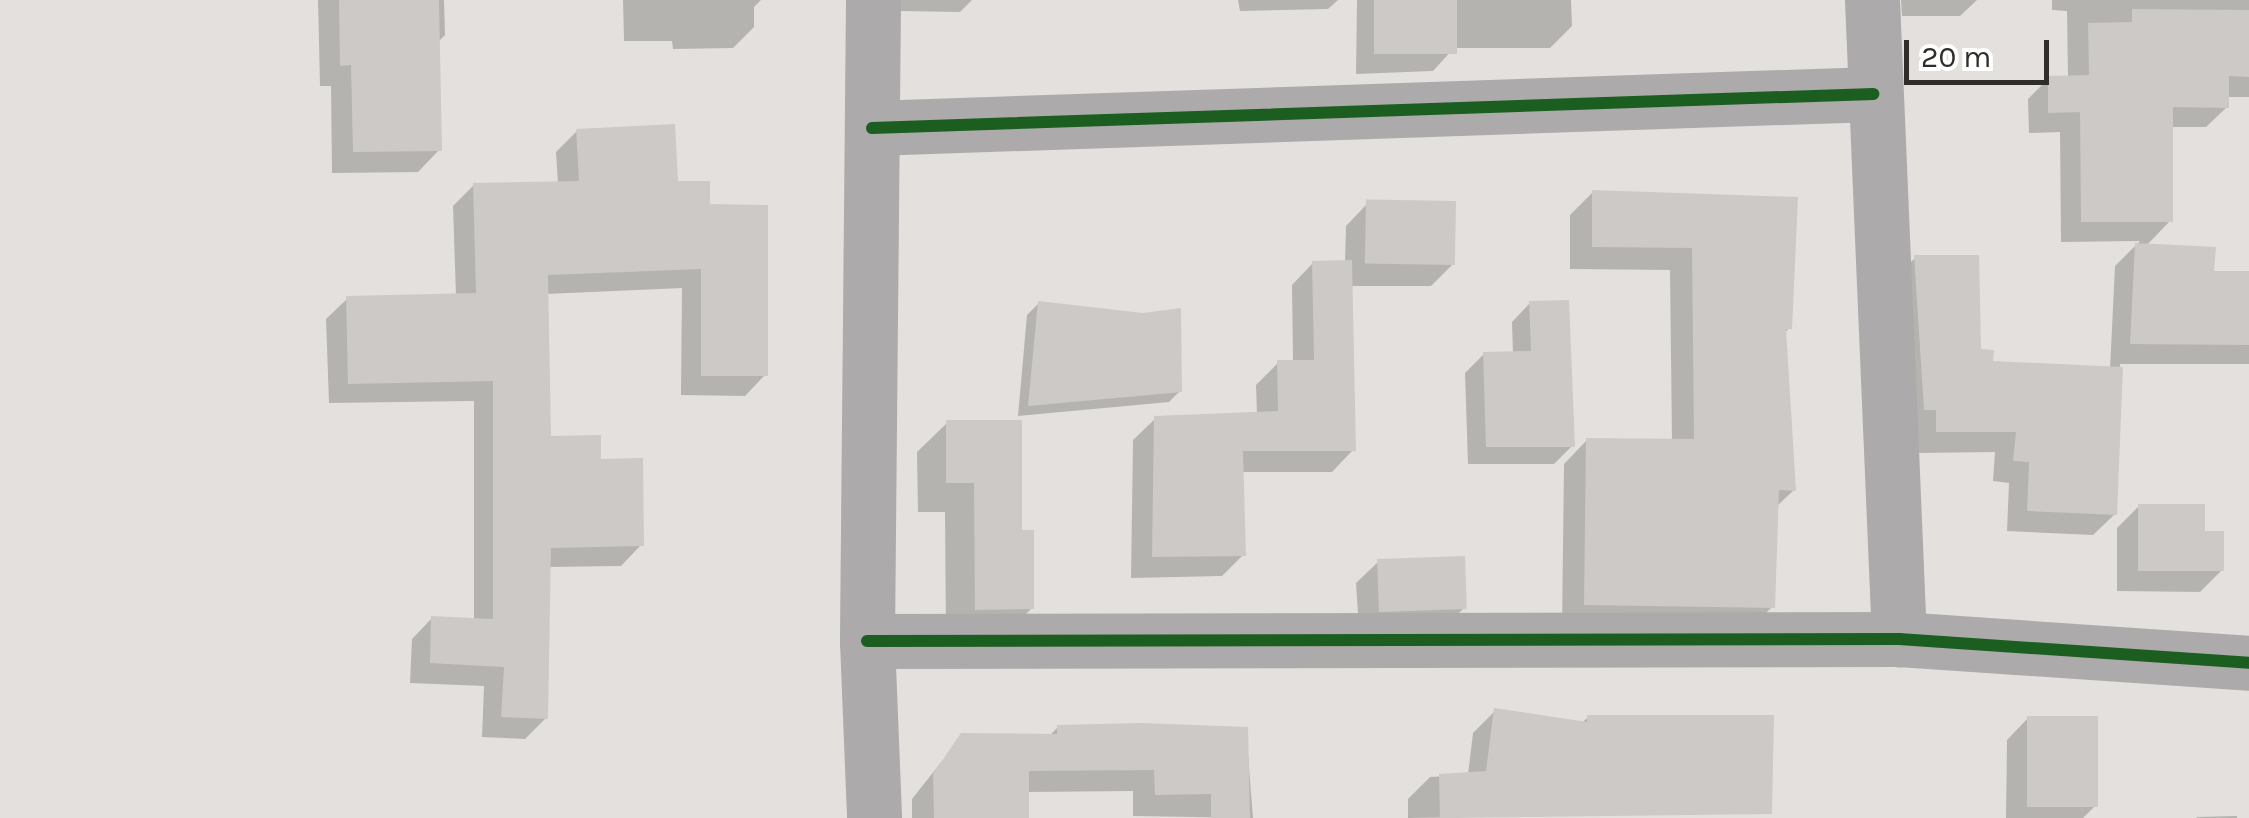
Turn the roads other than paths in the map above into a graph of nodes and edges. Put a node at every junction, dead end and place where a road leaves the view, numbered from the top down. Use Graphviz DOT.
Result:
graph roads {
  1 [pos="873,0"];
  2 [pos="1872,0"];
  3 [pos="1873,94"];
  4 [pos="872,128"];
  5 [pos="1899,638"];
  6 [pos="868,640"];
  7 [pos="2249,663"];
  8 [pos="874,818"];
  1 -- 4 [label="street"];
  2 -- 3 [label="street"];
  3 -- 4 [label="street"];
  3 -- 5 [label="street"];
  4 -- 6 [label="street"];
  5 -- 6 [label="street"];
  5 -- 7 [label="street"];
  6 -- 8 [label="street"];
}
